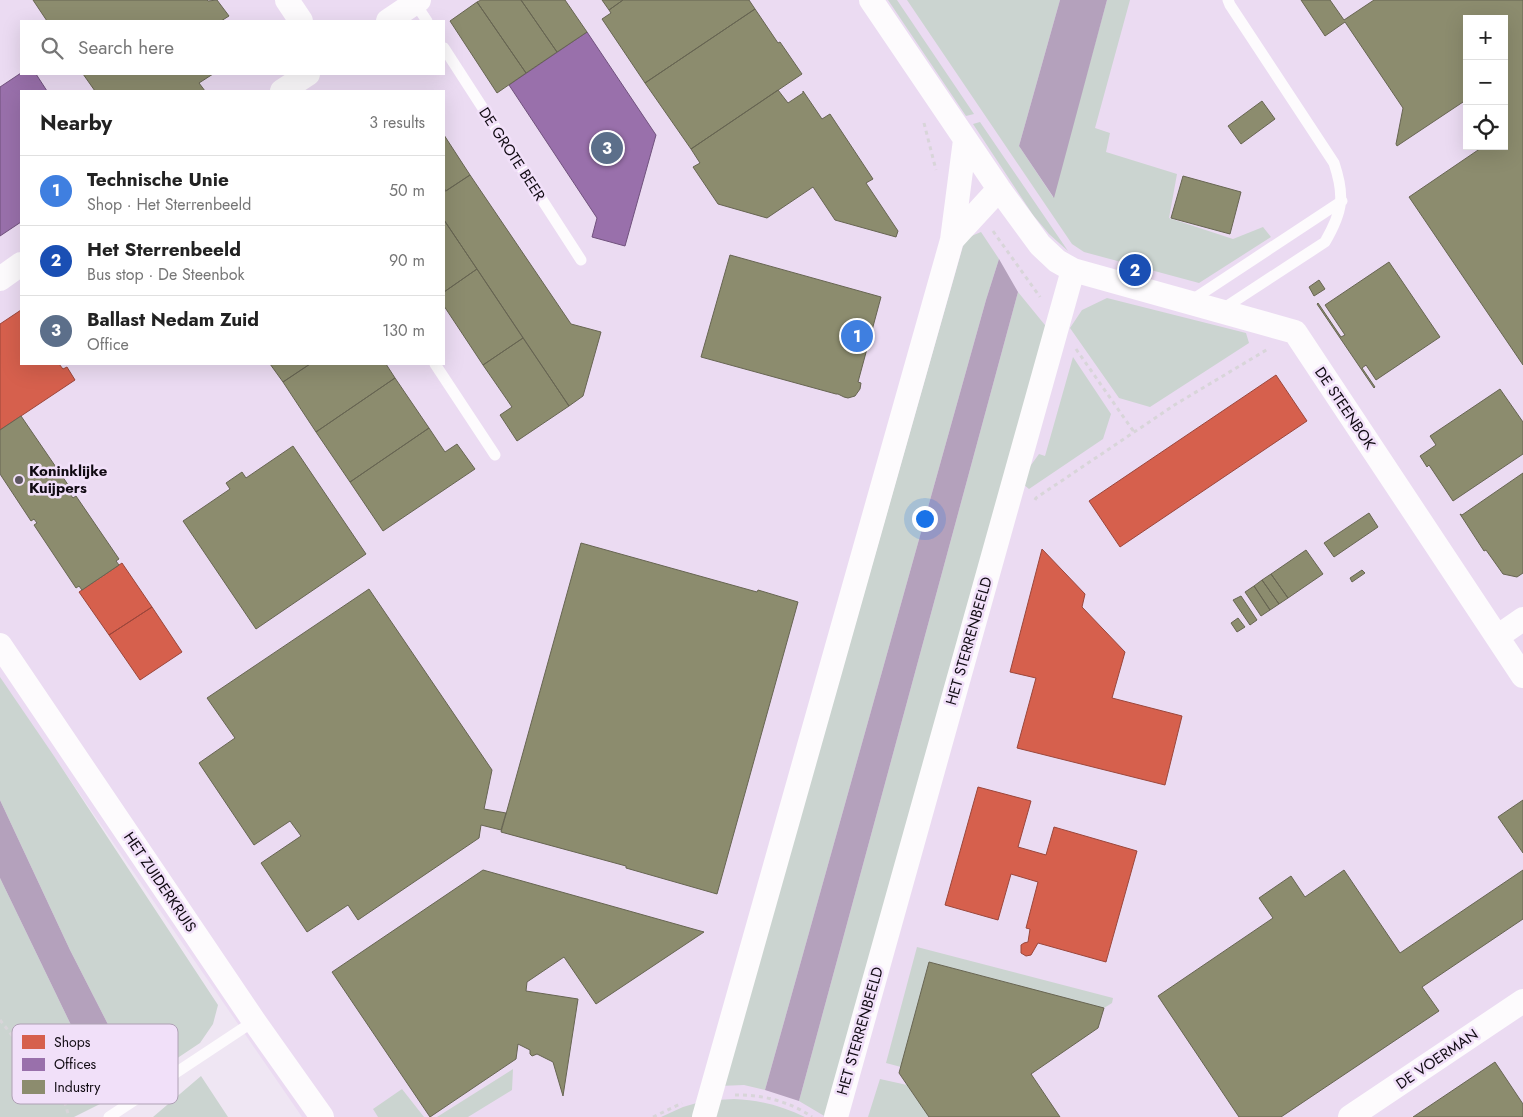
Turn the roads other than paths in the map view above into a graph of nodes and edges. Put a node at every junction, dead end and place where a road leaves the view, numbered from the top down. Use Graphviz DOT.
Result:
graph roads {
  1 [pos="286,0"];
  2 [pos="871,0"];
  3 [pos="1228,0"];
  4 [pos="420,8"];
  5 [pos="300,20"];
  6 [pos="390,20"];
  7 [pos="445,50"];
  8 [pos="306,75"];
  9 [pos="284,90"];
  10 [pos="965,140"];
  11 [pos="999,190"];
  12 [pos="1342,201"];
  13 [pos="952,240"];
  14 [pos="581,260"];
  15 [pos="20,265"];
  16 [pos="1072,270"];
  17 [pos="0,278"];
  18 [pos="1187,303"];
  19 [pos="1218,312"];
  20 [pos="436,365"];
  21 [pos="495,455"];
  22 [pos="1523,619"];
  23 [pos="1497,637"];
  24 [pos="0,645"];
  25 [pos="1523,676"];
  26 [pos="1523,1001"];
  27 [pos="254,1021"];
  28 [pos="178,1071"];
  29 [pos="129,1104"];
  30 [pos="109,1117"];
  31 [pos="322,1117"];
  32 [pos="704,1117"];
  33 [pos="836,1117"];
  34 [pos="1350,1117"];
  1 -- 5 [label="street"];
  2 -- 10 [label="street"];
  3 -- 12 [label="lane"];
  4 -- 6 [label="street"];
  7 -- 14 [label="lane, DE GROTE BEER"];
  8 -- 9 [label="street"];
  10 -- 11 [label="street"];
  10 -- 13 [label="street"];
  11 -- 13 [label="street"];
  11 -- 16 [label="street"];
  12 -- 18 [label="lane"];
  12 -- 19 [label="lane"];
  13 -- 32 [label="street"];
  15 -- 17 [label="street"];
  16 -- 18 [label="street"];
  16 -- 33 [label="street, HET STERRENBEELD"];
  18 -- 19 [label="street"];
  19 -- 23 [label="street, DE STEENBOK"];
  20 -- 21 [label="lane"];
  22 -- 23 [label="street"];
  23 -- 25 [label="street, DE STEENBOK"];
  24 -- 27 [label="street, HET ZUIDERKRUIS"];
  26 -- 34 [label="street, DE VOERMAN"];
  27 -- 28 [label="lane"];
  27 -- 31 [label="street, HET ZUIDERKRUIS"];
  29 -- 30 [label="lane"];
}
